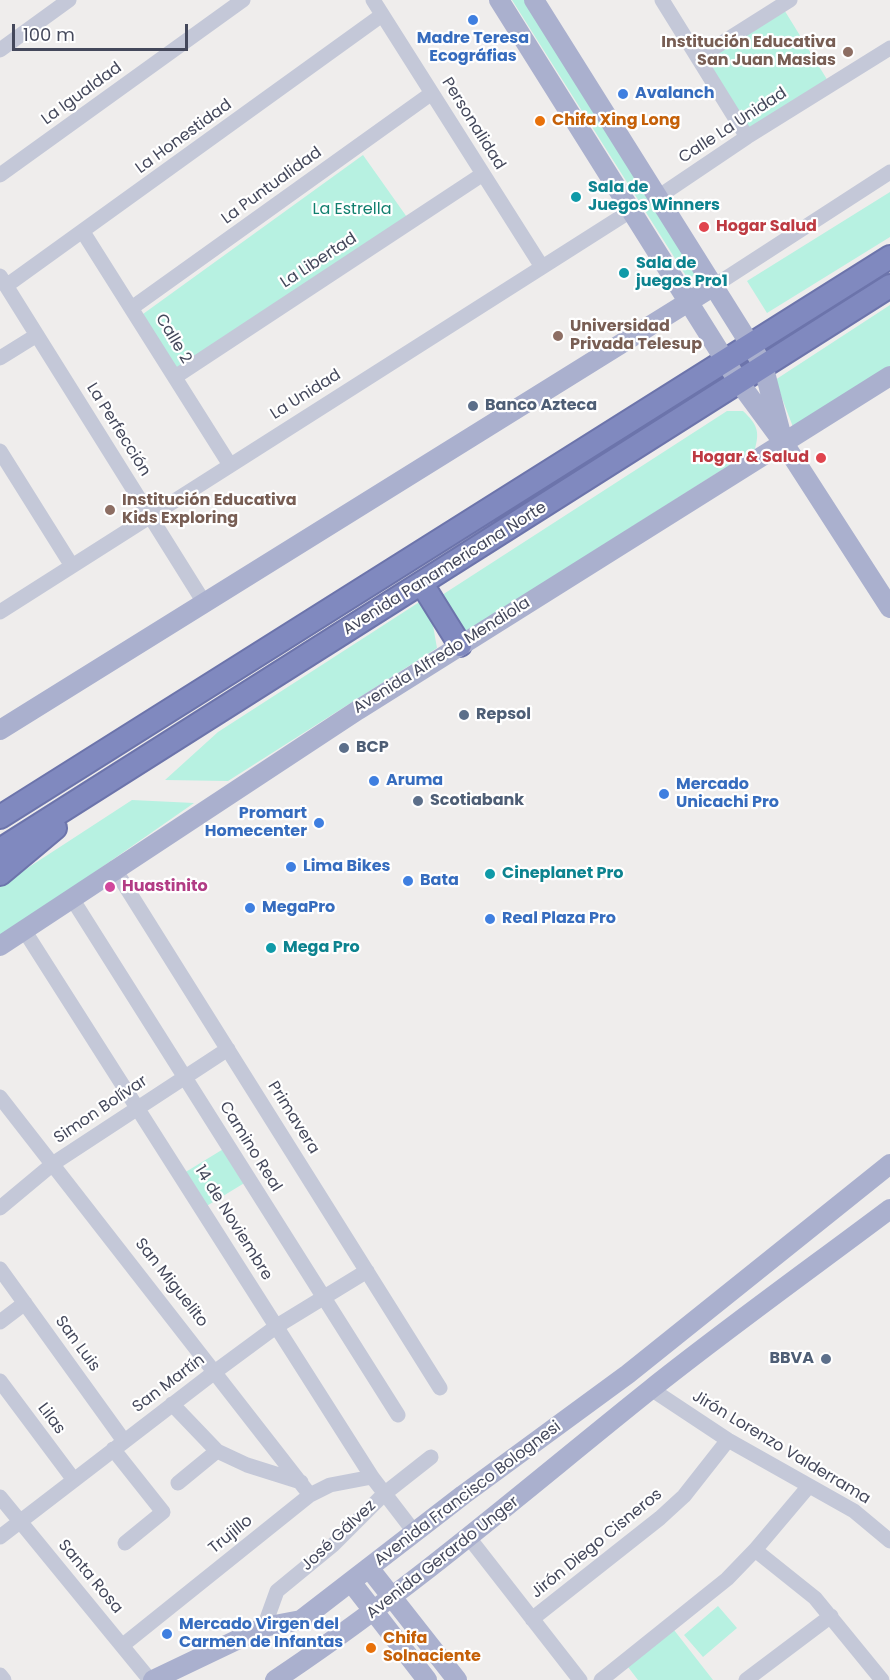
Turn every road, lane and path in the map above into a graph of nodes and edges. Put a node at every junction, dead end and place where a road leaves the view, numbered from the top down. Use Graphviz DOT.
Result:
graph roads {
  1 [pos="69,0"];
  2 [pos="243,0"];
  3 [pos="373,0"];
  4 [pos="499,0"];
  5 [pos="534,0"];
  6 [pos="662,0"];
  7 [pos="790,0"];
  8 [pos="382,15"];
  9 [pos="890,48"];
  10 [pos="0,50"];
  11 [pos="698,58"];
  12 [pos="432,93"];
  13 [pos="747,137"];
  14 [pos="890,172"];
  15 [pos="483,174"];
  16 [pos="0,175"];
  17 [pos="658,197"];
  18 [pos="632,210"];
  19 [pos="83,232"];
  20 [pos="890,258"];
  21 [pos="542,267"];
  22 [pos="3,281"];
  23 [pos="714,286"];
  24 [pos="890,286"];
  25 [pos="689,302"];
  26 [pos="133,308"];
  27 [pos="37,335"];
  28 [pos="751,345"];
  29 [pos="0,358"];
  30 [pos="726,360"];
  31 [pos="764,365"];
  32 [pos="890,376"];
  33 [pos="175,377"];
  34 [pos="738,381"];
  35 [pos="783,442"];
  36 [pos="0,451"];
  37 [pos="230,465"];
  38 [pos="151,516"];
  39 [pos="72,566"];
  40 [pos="422,584"];
  41 [pos="205,604"];
  42 [pos="890,608"];
  43 [pos="0,612"];
  44 [pos="460,645"];
  45 [pos="0,730"];
  46 [pos="70,773"];
  47 [pos="0,800"];
  48 [pos="74,803"];
  49 [pos="0,817"];
  50 [pos="0,850"];
  51 [pos="114,868"];
  52 [pos="0,874"];
  53 [pos="72,897"];
  54 [pos="24,930"];
  55 [pos="0,946"];
  56 [pos="228,1049"];
  57 [pos="184,1077"];
  58 [pos="0,1097"];
  59 [pos="138,1106"];
  60 [pos="54,1163"];
  61 [pos="890,1164"];
  62 [pos="0,1208"];
  63 [pos="890,1209"];
  64 [pos="0,1269"];
  65 [pos="367,1271"];
  66 [pos="324,1299"];
  67 [pos="25,1303"];
  68 [pos="0,1322"];
  69 [pos="277,1326"];
  70 [pos="635,1368"];
  71 [pos="216,1371"];
  72 [pos="0,1381"];
  73 [pos="440,1388"];
  74 [pos="651,1389"];
  75 [pos="172,1404"];
  76 [pos="398,1415"];
  77 [pos="605,1429"];
  78 [pos="728,1440"];
  79 [pos="119,1445"];
  80 [pos="217,1450"];
  81 [pos="431,1457"];
  82 [pos="372,1477"];
  83 [pos="74,1480"];
  84 [pos="178,1484"];
  85 [pos="809,1486"];
  86 [pos="305,1488"];
  87 [pos="384,1494"];
  88 [pos="0,1497"];
  89 [pos="21,1521"];
  90 [pos="415,1533"];
  91 [pos="0,1537"];
  92 [pos="470,1539"];
  93 [pos="890,1541"];
  94 [pos="125,1543"];
  95 [pos="755,1550"];
  96 [pos="369,1568"];
  97 [pos="351,1582"];
  98 [pos="392,1598"];
  99 [pos="374,1611"];
  100 [pos="831,1616"];
  101 [pos="532,1618"];
  102 [pos="264,1627"];
  103 [pos="123,1645"];
  104 [pos="0,1675"];
  105 [pos="4,1680"];
  106 [pos="152,1680"];
  107 [pos="275,1680"];
  108 [pos="427,1680"];
  109 [pos="457,1680"];
  110 [pos="580,1680"];
  111 [pos="601,1680"];
  112 [pos="746,1680"];
  113 [pos="882,1680"];
  1 -- 10 [label="street"];
  2 -- 16 [label="street, La Igualdad"];
  3 -- 8 [label="street, Personalidad"];
  4 -- 18 [label="main road"];
  5 -- 17 [label="main road"];
  6 -- 11 [label="street"];
  7 -- 11 [label="street"];
  8 -- 12 [label="street, Personalidad"];
  8 -- 19 [label="street, La Honestidad"];
  9 -- 13 [label="street, Calle La Unidad"];
  11 -- 13 [label="street"];
  12 -- 15 [label="street, Personalidad"];
  12 -- 26 [label="street, La Puntualidad"];
  13 -- 17 [label="street, Calle La Unidad"];
  14 -- 23 [label="street"];
  15 -- 21 [label="street, Personalidad"];
  15 -- 33 [label="street, La Libertad"];
  17 -- 23 [label="main road"];
  18 -- 21 [label="street, La Unidad"];
  18 -- 25 [label="main road"];
  19 -- 22 [label="street, La Honestidad"];
  19 -- 26 [label="street, Calle 2"];
  20 -- 28 [label="highway, Avenida Panamericana Norte"];
  21 -- 37 [label="street, La Unidad"];
  22 -- 27 [label="street, La Perfección"];
  23 -- 25 [label="main road"];
  23 -- 28 [label="main road"];
  24 -- 31 [label="highway, Avenida Panamericana Norte"];
  25 -- 30 [label="main road"];
  25 -- 41 [label="main road"];
  26 -- 33 [label="street, Calle 2"];
  27 -- 29 [label="street"];
  27 -- 38 [label="street, La Perfección"];
  28 -- 30 [label="highway, Avenida Panamericana Norte"];
  28 -- 31 [label="main road"];
  30 -- 34 [label="main road"];
  30 -- 46 [label="highway, Avenida Panamericana Norte"];
  31 -- 34 [label="highway, Avenida Panamericana Norte"];
  31 -- 35 [label="main road"];
  32 -- 35 [label="main road, Avenida Alfredo Mendiola"];
  33 -- 37 [label="street, Calle 2"];
  34 -- 35 [label="main road"];
  34 -- 40 [label="highway, Avenida Panamericana Norte"];
  35 -- 42 [label="main road"];
  35 -- 44 [label="main road, Avenida Alfredo Mendiola"];
  36 -- 39 [label="street"];
  37 -- 38 [label="street, La Unidad"];
  38 -- 39 [label="street, La Unidad"];
  38 -- 41 [label="street, La Perfección"];
  39 -- 43 [label="street, La Unidad"];
  40 -- 44 [label="highway"];
  40 -- 48 [label="highway, Avenida Panamericana Norte"];
  41 -- 45 [label="main road"];
  44 -- 51 [label="main road, Avenida Alfredo Mendiola"];
  46 -- 47 [label="highway"];
  46 -- 49 [label="highway, Avenida Panamericana Norte"];
  48 -- 50 [label="highway, Avenida Panamericana Norte"];
  48 -- 52 [label="highway"];
  51 -- 53 [label="main road, Avenida Alfredo Mendiola"];
  51 -- 56 [label="street, Primavera"];
  53 -- 54 [label="main road, Avenida Alfredo Mendiola"];
  53 -- 57 [label="street, Camino Real"];
  54 -- 55 [label="main road, Avenida Alfredo Mendiola"];
  54 -- 59 [label="street, 14 de Noviembre"];
  56 -- 57 [label="street, Simon Bolívar"];
  56 -- 65 [label="street, Primavera"];
  57 -- 59 [label="street, Simon Bolívar"];
  57 -- 66 [label="street, Camino Real"];
  58 -- 60 [label="street, San Miguelito"];
  59 -- 60 [label="street, Simon Bolívar"];
  59 -- 69 [label="street, 14 de Noviembre"];
  60 -- 62 [label="street, Simon Bolívar"];
  60 -- 71 [label="street, San Miguelito"];
  61 -- 70 [label="main road, Avenida Gerardo Unger"];
  63 -- 74 [label="main road, Avenida Gerardo Unger"];
  64 -- 67 [label="street, San Luis"];
  65 -- 66 [label="street, San Martín"];
  65 -- 73 [label="street, Primavera"];
  66 -- 69 [label="street, San Martín"];
  66 -- 76 [label="street, Camino Real"];
  67 -- 68 [label="street"];
  67 -- 79 [label="street, San Luis"];
  69 -- 71 [label="street, San Martín"];
  69 -- 82 [label="street, 14 de Noviembre"];
  70 -- 77 [label="main road, Avenida Gerardo Unger"];
  70 -- 90 [label="main road, Avenida Francisco Bolognesi"];
  71 -- 75 [label="street, San Martín"];
  71 -- 86 [label="street, San Miguelito"];
  72 -- 83 [label="street, Lilas"];
  74 -- 77 [label="main road, Avenida Gerardo Unger"];
  74 -- 78 [label="street, Jirón Lorenzo Valderrama"];
  75 -- 79 [label="street, San Martín"];
  75 -- 80 [label="street"];
  77 -- 92 [label="main road, Avenida Gerardo Unger"];
  78 -- 85 [label="street, Jirón Lorenzo Valderrama"];
  78 -- 101 [label="street, Jirón Diego Cisneros"];
  79 -- 83 [label="street, San Martín"];
  79 -- 94 [label="street, San Luis"];
  80 -- 84 [label="street"];
  80 -- 86 [label="street"];
  81 -- 87 [label="street, José Gálvez"];
  82 -- 86 [label="street, Trujillo"];
  82 -- 87 [label="street, 14 de Noviembre"];
  83 -- 89 [label="street, San Martín"];
  85 -- 93 [label="street, Jirón Lorenzo Valderrama"];
  85 -- 95 [label="street"];
  86 -- 103 [label="street, Trujillo"];
  87 -- 90 [label="street, 14 de Noviembre"];
  87 -- 102 [label="street, José Gálvez"];
  88 -- 89 [label="street, Santa Rosa"];
  89 -- 91 [label="street, San Martín"];
  89 -- 103 [label="street, Santa Rosa"];
  90 -- 96 [label="main road, Avenida Francisco Bolognesi"];
  92 -- 98 [label="main road, Avenida Gerardo Unger"];
  92 -- 101 [label="street"];
  95 -- 100 [label="street"];
  95 -- 111 [label="street"];
  96 -- 97 [label="main road, Avenida Francisco Bolognesi"];
  96 -- 98 [label="main road"];
  97 -- 99 [label="main road"];
  97 -- 102 [label="main road, Avenida Francisco Bolognesi"];
  98 -- 99 [label="main road, Avenida Gerardo Unger"];
  98 -- 109 [label="main road"];
  99 -- 107 [label="main road, Avenida Gerardo Unger"];
  99 -- 108 [label="main road"];
  100 -- 112 [label="street"];
  100 -- 113 [label="street"];
  101 -- 110 [label="street"];
  102 -- 106 [label="main road"];
  103 -- 106 [label="street, Santa Rosa"];
  104 -- 105 [label="street"];
}
